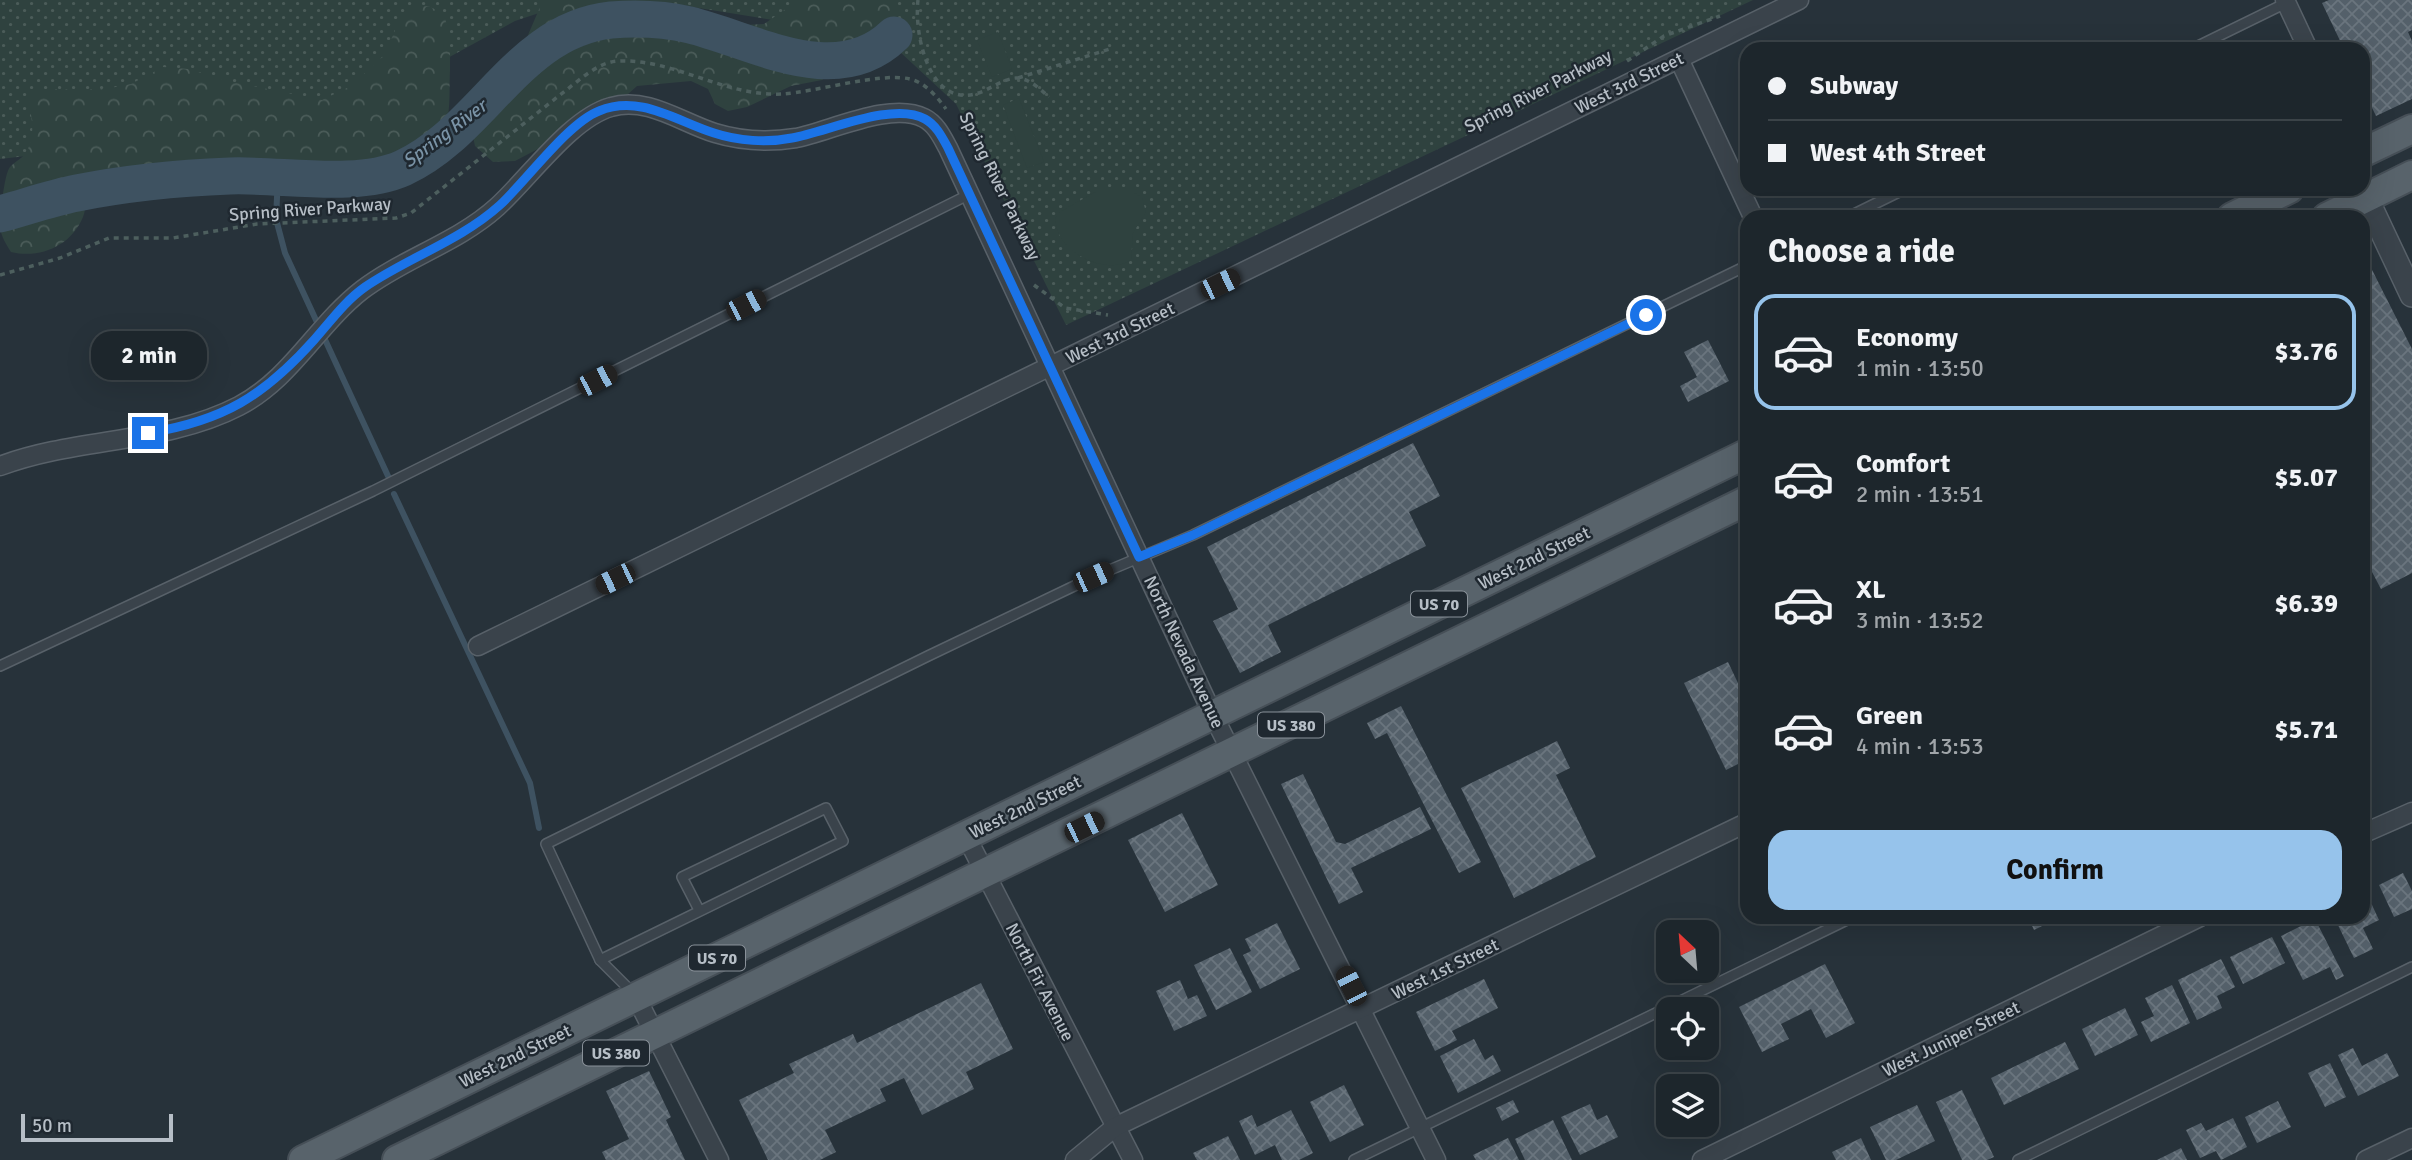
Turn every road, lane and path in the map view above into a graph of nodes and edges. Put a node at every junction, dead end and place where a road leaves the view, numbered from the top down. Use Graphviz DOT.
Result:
graph roads {
  1 [pos="918,0"];
  2 [pos="1799,0"];
  3 [pos="2288,1"];
  4 [pos="1731,10"];
  5 [pos="2206,42"];
  6 [pos="2305,42"];
  7 [pos="1112,48"];
  8 [pos="1679,59"];
  9 [pos="1624,64"];
  10 [pos="1016,78"];
  11 [pos="1049,97"];
  12 [pos="950,115"];
  13 [pos="2412,129"];
  14 [pos="2370,149"];
  15 [pos="2412,175"];
  16 [pos="1740,189"];
  17 [pos="2370,192"];
  18 [pos="970,194"];
  19 [pos="1891,196"];
  20 [pos="2275,196"];
  21 [pos="2361,196"];
  22 [pos="2365,196"];
  23 [pos="1862,210"];
  24 [pos="2246,210"];
  25 [pos="2338,210"];
  26 [pos="1740,270"];
  27 [pos="0,275"];
  28 [pos="1032,284"];
  29 [pos="2412,295"];
  30 [pos="1111,315"];
  31 [pos="1051,367"];
  32 [pos="1740,457"];
  33 [pos="0,466"];
  34 [pos="1740,505"];
  35 [pos="1139,557"];
  36 [pos="478,646"];
  37 [pos="0,666"];
  38 [pos="1213,715"];
  39 [pos="1232,754"];
  40 [pos="2412,811"];
  41 [pos="1740,826"];
  42 [pos="2370,830"];
  43 [pos="966,836"];
  44 [pos="985,875"];
  45 [pos="699,910"];
  46 [pos="1839,924"];
  47 [pos="2186,924"];
  48 [pos="600,960"];
  49 [pos="2412,967"];
  50 [pos="636,997"];
  51 [pos="1363,1009"];
  52 [pos="655,1034"];
  53 [pos="1115,1127"];
  54 [pos="1421,1128"];
  55 [pos="2412,1138"];
  56 [pos="331,1154"];
  57 [pos="303,1160"];
  58 [pos="397,1160"];
  59 [pos="719,1160"];
  60 [pos="1075,1160"];
  61 [pos="1133,1160"];
  62 [pos="1354,1160"];
  63 [pos="1436,1160"];
  64 [pos="1702,1160"];
  65 [pos="2018,1160"];
  66 [pos="2366,1160"];
  1 -- 10 [label="path"];
  2 -- 8 [label="street, West 3rd Street"];
  3 -- 5 [label="lane"];
  3 -- 6 [label="street"];
  4 -- 9 [label="path, Spring River Parkway"];
  7 -- 10 [label="path"];
  8 -- 16 [label="street"];
  8 -- 31 [label="street, West 3rd Street"];
  10 -- 11 [label="path"];
  12 -- 27 [label="path, Spring River Parkway"];
  13 -- 14 [label="main road"];
  15 -- 17 [label="main road"];
  18 -- 31 [label="street, North Nevada Avenue"];
  18 -- 33 [label="street, North Nevada Avenue"];
  18 -- 37 [label="lane"];
  19 -- 23 [label="lane"];
  20 -- 24 [label="main road"];
  21 -- 25 [label="main road"];
  22 -- 29 [label="street"];
  26 -- 35 [label="lane"];
  28 -- 30 [label="path, Spring River Parkway"];
  31 -- 35 [label="street, North Nevada Avenue"];
  31 -- 36 [label="street, West 3rd Street"];
  32 -- 38 [label="main road, West 2nd Street / US 70"];
  34 -- 39 [label="main road, US 380"];
  35 -- 38 [label="street, North Nevada Avenue"];
  35 -- 48 [label="lane"];
  38 -- 39 [label="street, North Nevada Avenue"];
  38 -- 43 [label="main road, West 2nd Street / US 70"];
  39 -- 44 [label="main road, US 380"];
  39 -- 51 [label="street, North Nevada Avenue"];
  40 -- 42 [label="street"];
  41 -- 51 [label="street, West 1st Street"];
  43 -- 44 [label="street, North Fir Avenue"];
  43 -- 50 [label="main road, West 2nd Street / US 70"];
  44 -- 52 [label="main road, US 380"];
  44 -- 53 [label="street, North Fir Avenue"];
  45 -- 45 [label="lane"];
  45 -- 48 [label="lane"];
  46 -- 54 [label="lane"];
  47 -- 64 [label="street, West Juniper Street"];
  48 -- 50 [label="lane"];
  49 -- 65 [label="lane"];
  50 -- 52 [label="street"];
  50 -- 56 [label="main road, West 2nd Street / US 70"];
  51 -- 53 [label="street, West 1st Street"];
  51 -- 54 [label="street, North Nevada Avenue"];
  52 -- 58 [label="main road, US 380"];
  52 -- 59 [label="street"];
  53 -- 60 [label="street, West 1st Street"];
  53 -- 61 [label="street, North Fir Avenue"];
  54 -- 62 [label="lane"];
  54 -- 63 [label="street, North Nevada Avenue"];
  55 -- 66 [label="street"];
  56 -- 57 [label="main road, West 2nd Street / US 70"];
}
